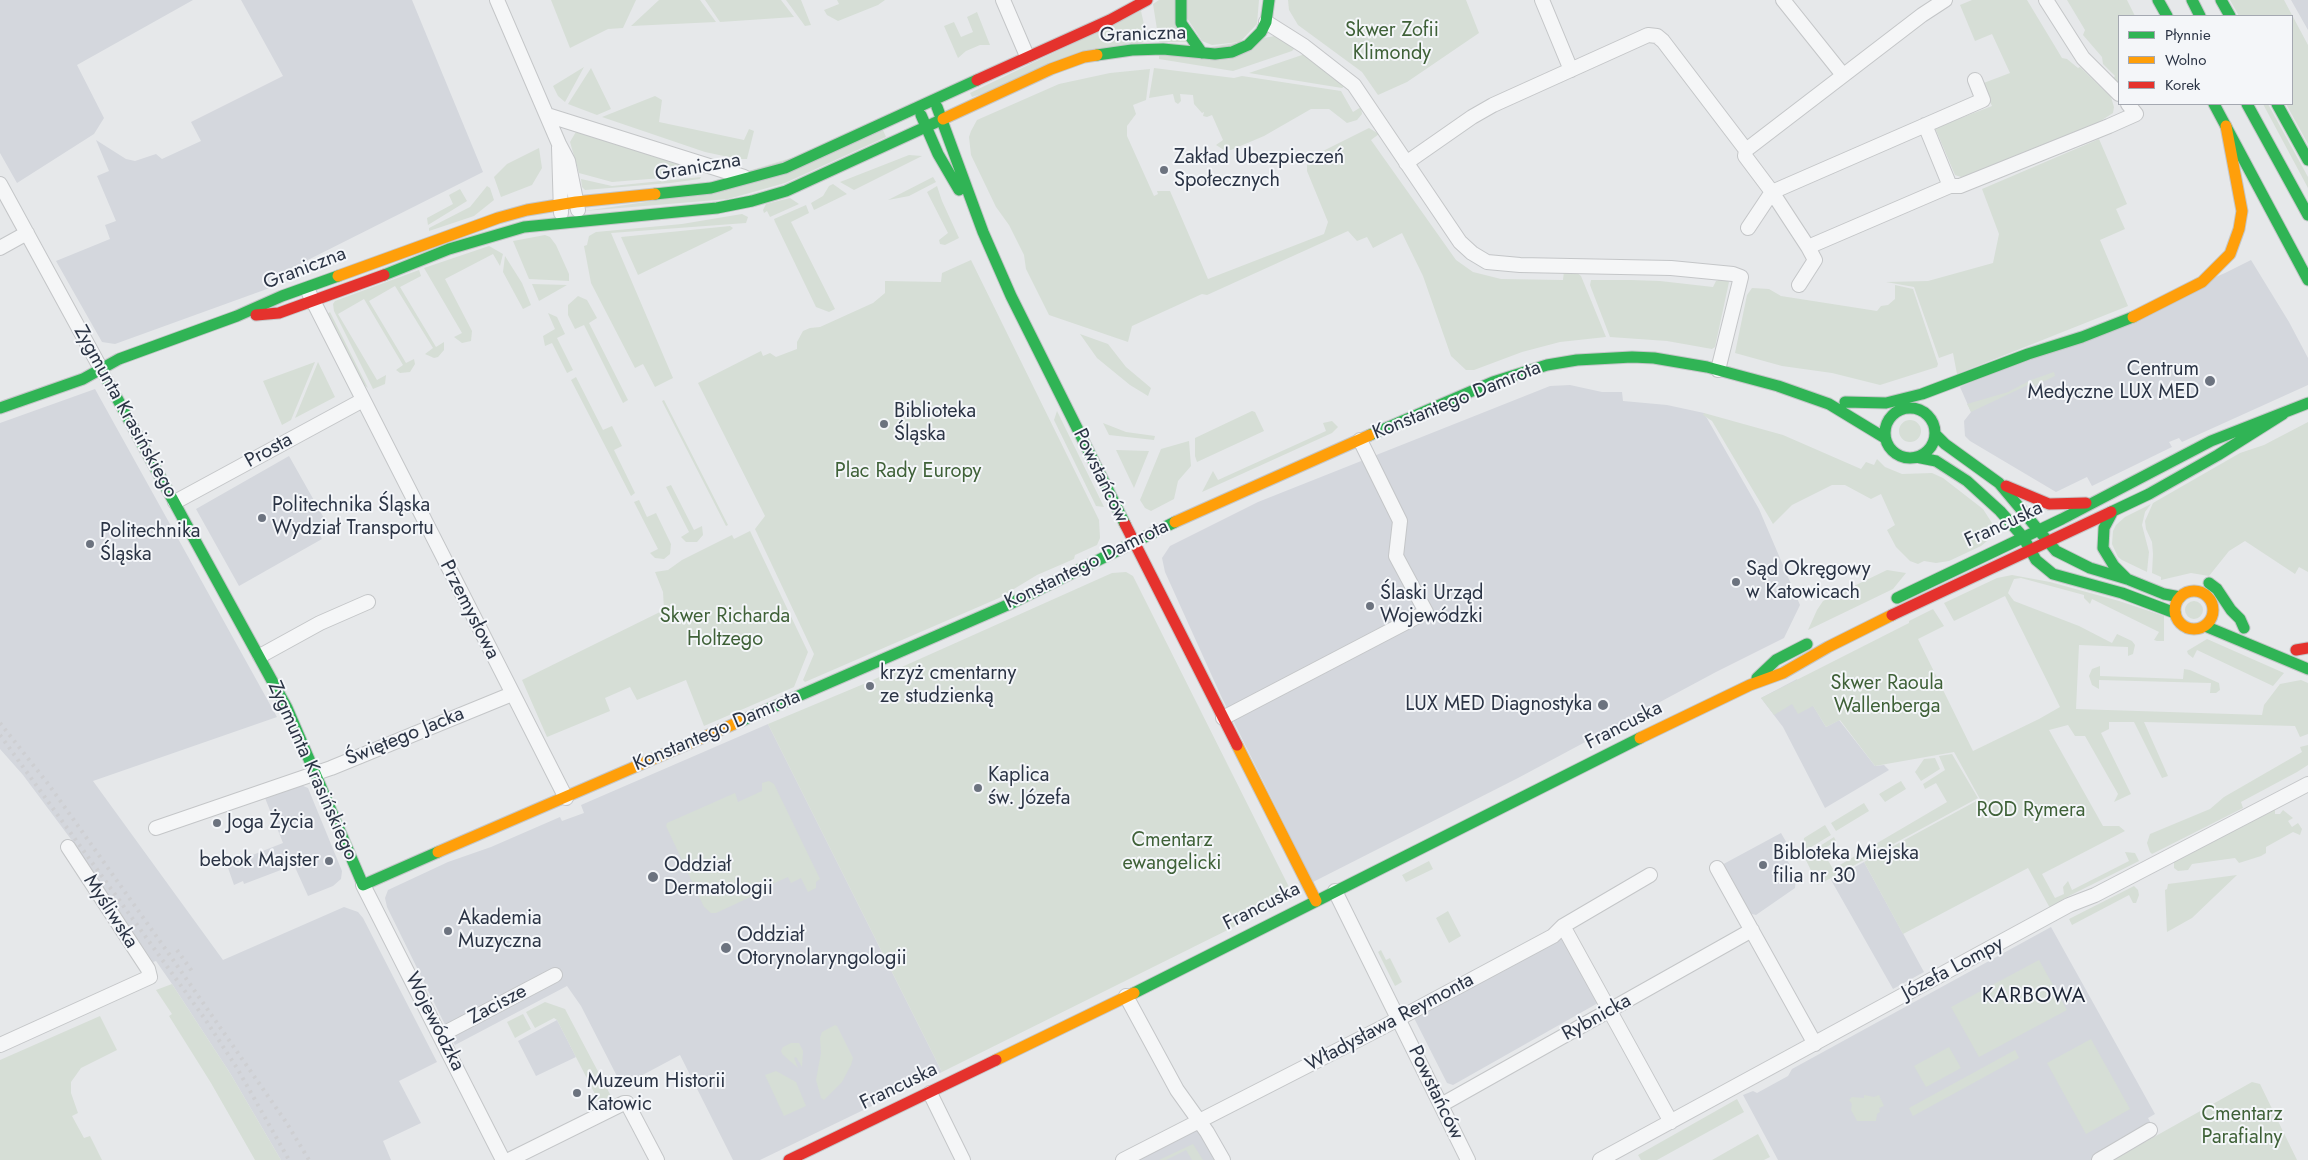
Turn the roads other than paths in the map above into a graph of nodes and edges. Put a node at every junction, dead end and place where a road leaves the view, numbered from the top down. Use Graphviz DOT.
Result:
graph roads {
  1 [pos="497,0"];
  2 [pos="1003,0"];
  3 [pos="1147,0"];
  4 [pos="1181,0"];
  5 [pos="1269,0"];
  6 [pos="1542,0"];
  7 [pos="1783,0"];
  8 [pos="1945,0"];
  9 [pos="2046,0"];
  10 [pos="2158,0"];
  11 [pos="2192,0"];
  12 [pos="2221,0"];
  13 [pos="2166,15"];
  14 [pos="2200,15"];
  15 [pos="2229,15"];
  16 [pos="1266,22"];
  17 [pos="1202,52"];
  18 [pos="1028,56"];
  19 [pos="1571,70"];
  20 [pos="1843,76"];
  21 [pos="1974,80"];
  22 [pos="2118,93"];
  23 [pos="933,100"];
  24 [pos="2129,105"];
  25 [pos="2215,105"];
  26 [pos="2248,105"];
  27 [pos="2278,105"];
  28 [pos="917,107"];
  29 [pos="547,115"];
  30 [pos="942,119"];
  31 [pos="1925,125"];
  32 [pos="926,126"];
  33 [pos="2226,126"];
  34 [pos="894,141"];
  35 [pos="559,144"];
  36 [pos="936,149"];
  37 [pos="1746,150"];
  38 [pos="2308,160"];
  39 [pos="1406,162"];
  40 [pos="750,179"];
  41 [pos="0,184"];
  42 [pos="1950,186"];
  43 [pos="1772,192"];
  44 [pos="576,202"];
  45 [pos="560,204"];
  46 [pos="2308,215"];
  47 [pos="580,220"];
  48 [pos="561,223"];
  49 [pos="1748,228"];
  50 [pos="983,232"];
  51 [pos="27,233"];
  52 [pos="1808,246"];
  53 [pos="0,248"];
  54 [pos="2308,280"];
  55 [pos="1799,286"];
  56 [pos="309,294"];
  57 [pos="101,369"];
  58 [pos="1718,370"];
  59 [pos="362,400"];
  60 [pos="1845,402"];
  61 [pos="2308,402"];
  62 [pos="1829,404"];
  63 [pos="0,408"];
  64 [pos="1896,411"];
  65 [pos="2283,414"];
  66 [pos="1935,434"];
  67 [pos="1885,438"];
  68 [pos="1360,440"];
  69 [pos="1916,457"];
  70 [pos="1999,483"];
  71 [pos="175,502"];
  72 [pos="2093,502"];
  73 [pos="1115,508"];
  74 [pos="2113,511"];
  75 [pos="2007,519"];
  76 [pos="1114,524"];
  77 [pos="2039,530"];
  78 [pos="2023,537"];
  79 [pos="1111,540"];
  80 [pos="1134,542"];
  81 [pos="2047,542"];
  82 [pos="2031,550"];
  83 [pos="1990,552"];
  84 [pos="1107,555"];
  85 [pos="2127,579"];
  86 [pos="2201,580"];
  87 [pos="2170,584"];
  88 [pos="2152,588"];
  89 [pos="2180,597"];
  90 [pos="368,602"];
  91 [pos="1888,602"];
  92 [pos="2213,609"];
  93 [pos="2175,613"];
  94 [pos="2205,626"];
  95 [pos="1821,637"];
  96 [pos="260,656"];
  97 [pos="2308,669"];
  98 [pos="1750,685"];
  99 [pos="512,694"];
  100 [pos="1223,718"];
  101 [pos="316,772"];
  102 [pos="2308,784"];
  103 [pos="566,798"];
  104 [pos="156,828"];
  105 [pos="68,847"];
  106 [pos="1717,868"];
  107 [pos="1650,875"];
  108 [pos="363,885"];
  109 [pos="1335,891"];
  110 [pos="1316,901"];
  111 [pos="1563,926"];
  112 [pos="1752,930"];
  113 [pos="555,975"];
  114 [pos="1126,996"];
  115 [pos="1609,1011"];
  116 [pos="1397,1019"];
  117 [pos="440,1035"];
  118 [pos="1815,1044"];
  119 [pos="0,1045"];
  120 [pos="930,1093"];
  121 [pos="1440,1105"];
  122 [pos="1199,1122"];
  123 [pos="1670,1122"];
  124 [pos="2150,1130"];
  125 [pos="504,1160"];
  126 [pos="509,1160"];
  127 [pos="657,1160"];
  128 [pos="789,1160"];
  129 [pos="963,1160"];
  130 [pos="1123,1160"];
  131 [pos="1223,1160"];
  132 [pos="1468,1160"];
  133 [pos="1600,1160"];
  134 [pos="2099,1160"];
  1 -- 29 [label="street"];
  2 -- 18 [label="street"];
  3 -- 18 [label="main road, Graniczna"];
  4 -- 17 [label="main road"];
  5 -- 16 [label="main road"];
  6 -- 19 [label="street"];
  7 -- 20 [label="street"];
  8 -- 20 [label="street"];
  9 -- 22 [label="street"];
  10 -- 13 [label="main road"];
  11 -- 14 [label="main road"];
  12 -- 15 [label="main road"];
  16 -- 17 [label="main road, Graniczna"];
  16 -- 39 [label="street"];
  17 -- 30 [label="main road, Graniczna"];
  18 -- 23 [label="main road, Graniczna"];
  19 -- 37 [label="street"];
  19 -- 39 [label="street"];
  20 -- 37 [label="street"];
  21 -- 31 [label="street"];
  23 -- 28 [label="main road, Graniczna"];
  23 -- 30 [label="main road, Powstańców"];
  24 -- 42 [label="street"];
  25 -- 33 [label="main road"];
  26 -- 46 [label="main road"];
  27 -- 38 [label="main road"];
  28 -- 32 [label="main road, Powstańców"];
  28 -- 40 [label="main road, Graniczna"];
  29 -- 35 [label="street"];
  29 -- 40 [label="street"];
  30 -- 32 [label="main road, Graniczna"];
  30 -- 50 [label="main road, Powstańców"];
  31 -- 42 [label="street"];
  31 -- 43 [label="street"];
  32 -- 34 [label="main road, Graniczna"];
  32 -- 36 [label="main road, Powstańców"];
  33 -- 54 [label="main road"];
  33 -- 60 [label="main road"];
  34 -- 36 [label="main road"];
  34 -- 47 [label="main road, Graniczna"];
  35 -- 44 [label="street"];
  35 -- 45 [label="street"];
  36 -- 50 [label="main road, Powstańców"];
  37 -- 43 [label="street"];
  39 -- 58 [label="street"];
  40 -- 44 [label="main road, Graniczna"];
  41 -- 51 [label="street, Zygmunta Krasińskiego"];
  42 -- 52 [label="street"];
  43 -- 49 [label="street"];
  43 -- 52 [label="street"];
  44 -- 45 [label="main road, Graniczna"];
  44 -- 47 [label="street"];
  45 -- 48 [label="street"];
  45 -- 56 [label="main road, Graniczna"];
  47 -- 48 [label="main road, Graniczna"];
  48 -- 56 [label="main road, Graniczna"];
  50 -- 73 [label="main road, Powstańców"];
  51 -- 53 [label="street"];
  51 -- 57 [label="street, Zygmunta Krasińskiego"];
  52 -- 55 [label="street"];
  56 -- 57 [label="main road, Graniczna"];
  56 -- 59 [label="street, Przemysłowa"];
  57 -- 63 [label="main road, Graniczna"];
  57 -- 71 [label="main road, Zygmunta Krasińskiego"];
  58 -- 62 [label="main road, Konstantego Damrota"];
  58 -- 68 [label="main road, Konstantego Damrota"];
  59 -- 71 [label="street, Prosta"];
  59 -- 99 [label="street, Przemysłowa"];
  60 -- 62 [label="main road, Konstantego Damrota"];
  60 -- 64 [label="main road, Konstantego Damrota"];
  61 -- 65 [label="main road, Francuska"];
  62 -- 67 [label="main road, Konstantego Damrota"];
  64 -- 66 [label="main road"];
  64 -- 67 [label="main road"];
  65 -- 72 [label="main road, Francuska"];
  65 -- 74 [label="main road, Francuska"];
  66 -- 69 [label="main road"];
  66 -- 70 [label="main road"];
  67 -- 69 [label="main road"];
  68 -- 80 [label="main road, Konstantego Damrota"];
  68 -- 100 [label="street"];
  69 -- 75 [label="main road"];
  70 -- 72 [label="main road"];
  70 -- 77 [label="main road"];
  71 -- 96 [label="main road, Zygmunta Krasińskiego"];
  72 -- 77 [label="main road, Francuska"];
  73 -- 76 [label="main road"];
  73 -- 80 [label="main road, Powstańców"];
  74 -- 81 [label="main road, Francuska"];
  74 -- 85 [label="main road"];
  75 -- 78 [label="main road"];
  75 -- 83 [label="main road"];
  77 -- 78 [label="main road, Francuska"];
  77 -- 81 [label="main road"];
  78 -- 82 [label="main road"];
  78 -- 83 [label="main road, Francuska"];
  79 -- 84 [label="main road"];
  80 -- 84 [label="main road, Konstantego Damrota"];
  80 -- 100 [label="main road, Powstańców"];
  81 -- 82 [label="main road, Francuska"];
  81 -- 85 [label="main road"];
  82 -- 93 [label="main road"];
  82 -- 98 [label="main road, Francuska"];
  83 -- 91 [label="main road, Francuska"];
  84 -- 103 [label="main road, Konstantego Damrota"];
  85 -- 88 [label="main road"];
  86 -- 92 [label="main road"];
  87 -- 88 [label="main road"];
  88 -- 89 [label="main road"];
  89 -- 92 [label="main road"];
  89 -- 93 [label="main road"];
  90 -- 96 [label="street"];
  92 -- 94 [label="main road"];
  93 -- 94 [label="main road"];
  94 -- 97 [label="main road"];
  95 -- 98 [label="main road, Francuska"];
  96 -- 101 [label="main road, Zygmunta Krasińskiego"];
  98 -- 109 [label="main road, Francuska"];
  99 -- 101 [label="street, Świętego Jacka"];
  99 -- 103 [label="street, Przemysłowa"];
  100 -- 110 [label="main road, Powstańców"];
  101 -- 104 [label="street, Świętego Jacka"];
  101 -- 108 [label="main road, Zygmunta Krasińskiego"];
  102 -- 118 [label="street, Józefa Lompy"];
  103 -- 108 [label="main road, Konstantego Damrota"];
  105 -- 119 [label="street, Myśliwska"];
  106 -- 112 [label="street"];
  107 -- 111 [label="street, Władysława Reymonta"];
  108 -- 117 [label="street, Wojewódzka"];
  109 -- 110 [label="main road, Francuska"];
  109 -- 116 [label="street, Powstańców"];
  110 -- 114 [label="main road, Francuska"];
  111 -- 115 [label="street"];
  111 -- 116 [label="street, Władysława Reymonta"];
  112 -- 115 [label="street, Rybnicka"];
  112 -- 118 [label="street"];
  113 -- 117 [label="street, Zacisze"];
  114 -- 120 [label="main road, Francuska"];
  114 -- 122 [label="street"];
  115 -- 121 [label="street, Rybnicka"];
  115 -- 123 [label="street"];
  116 -- 121 [label="street, Powstańców"];
  116 -- 122 [label="street, Władysława Reymonta"];
  117 -- 125 [label="street, Wojewódzka"];
  118 -- 123 [label="street, Józefa Lompy"];
  120 -- 128 [label="main road, Francuska"];
  120 -- 129 [label="street"];
  121 -- 132 [label="street, Powstańców"];
  122 -- 130 [label="street, Władysława Reymonta"];
  122 -- 131 [label="street"];
  123 -- 133 [label="street, Józefa Lompy"];
  124 -- 134 [label="street"];
  126 -- 127 [label="street"];
}
